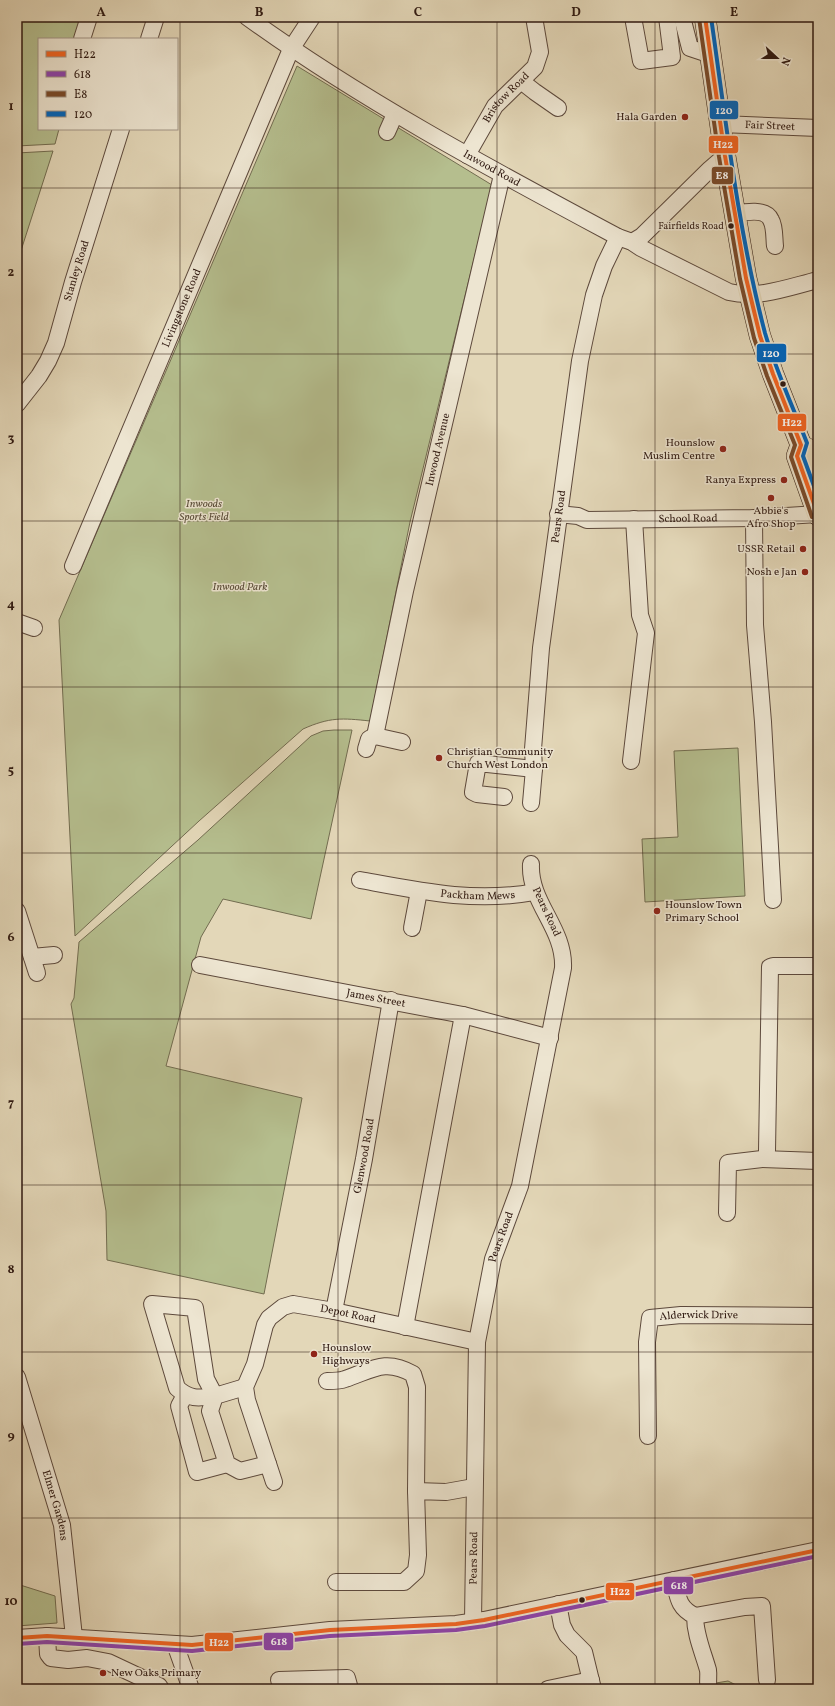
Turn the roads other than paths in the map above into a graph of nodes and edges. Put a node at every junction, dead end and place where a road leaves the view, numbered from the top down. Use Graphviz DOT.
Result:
graph roads {
  1 [pos="89,17"];
  2 [pos="156,17"];
  3 [pos="247,17"];
  4 [pos="312,17"];
  5 [pos="534,17"];
  6 [pos="633,17"];
  7 [pos="671,17"];
  8 [pos="705,17"];
  9 [pos="82,38"];
  10 [pos="149,38"];
  11 [pos="291,49"];
  12 [pos="711,56"];
  13 [pos="521,81"];
  14 [pos="558,108"];
  15 [pos="395,114"];
  16 [pos="721,124"];
  17 [pos="818,128"];
  18 [pos="121,130"];
  19 [pos="387,132"];
  20 [pos="467,154"];
  21 [pos="726,156"];
  22 [pos="502,175"];
  23 [pos="735,214"];
  24 [pos="625,240"];
  25 [pos="775,246"];
  26 [pos="810,282"];
  27 [pos="750,294"];
  28 [pos="17,404"];
  29 [pos="801,445"];
  30 [pos="818,464"];
  31 [pos="558,514"];
  32 [pos="818,514"];
  33 [pos="754,518"];
  34 [pos="634,519"];
  35 [pos="73,566"];
  36 [pos="17,622"];
  37 [pos="34,628"];
  38 [pos="402,742"];
  39 [pos="631,761"];
  40 [pos="534,769"];
  41 [pos="504,797"];
  42 [pos="531,803"];
  43 [pos="531,864"];
  44 [pos="360,880"];
  45 [pos="419,891"];
  46 [pos="535,892"];
  47 [pos="772,900"];
  48 [pos="17,911"];
  49 [pos="412,928"];
  50 [pos="54,955"];
  51 [pos="32,957"];
  52 [pos="200,965"];
  53 [pos="818,966"];
  54 [pos="36,973"];
  55 [pos="391,1000"];
  56 [pos="463,1015"];
  57 [pos="550,1038"];
  58 [pos="767,1151"];
  59 [pos="818,1161"];
  60 [pos="727,1212"];
  61 [pos="334,1311"];
  62 [pos="818,1316"];
  63 [pos="405,1327"];
  64 [pos="477,1342"];
  65 [pos="17,1377"];
  66 [pos="327,1381"];
  67 [pos="245,1387"];
  68 [pos="185,1395"];
  69 [pos="215,1396"];
  70 [pos="648,1436"];
  71 [pos="227,1464"];
  72 [pos="268,1464"];
  73 [pos="274,1482"];
  74 [pos="474,1487"];
  75 [pos="416,1491"];
  76 [pos="818,1550"];
  77 [pos="674,1580"];
  78 [pos="336,1582"];
  79 [pos="558,1604"];
  80 [pos="695,1616"];
  81 [pos="473,1621"];
  82 [pos="47,1636"];
  83 [pos="74,1637"];
  84 [pos="17,1638"];
  85 [pos="175,1644"];
  86 [pos="279,1680"];
  87 [pos="767,1680"];
  88 [pos="592,1685"];
  89 [pos="161,1689"];
  90 [pos="191,1689"];
  91 [pos="350,1689"];
  92 [pos="548,1689"];
  93 [pos="709,1689"];
  1 -- 9 [label="street"];
  2 -- 10 [label="street"];
  3 -- 11 [label="street, Inwood Road"];
  4 -- 11 [label="street, Livingstone Road"];
  5 -- 13 [label="street, Bristow Road"];
  6 -- 7 [label="street"];
  7 -- 12 [label="street"];
  8 -- 12 [label="main road"];
  11 -- 15 [label="street, Inwood Road"];
  11 -- 35 [label="street, Livingstone Road"];
  12 -- 16 [label="main road"];
  13 -- 14 [label="street"];
  13 -- 20 [label="street, Bristow Road"];
  15 -- 19 [label="street"];
  15 -- 20 [label="street, Inwood Road"];
  16 -- 17 [label="street, Fair Street"];
  16 -- 21 [label="main road"];
  18 -- 28 [label="street, Stanley Road"];
  20 -- 22 [label="street, Inwood Road"];
  21 -- 23 [label="main road"];
  21 -- 24 [label="street"];
  22 -- 24 [label="street, Inwood Road"];
  22 -- 38 [label="street, Inwood Avenue"];
  23 -- 25 [label="street"];
  23 -- 27 [label="main road"];
  24 -- 27 [label="street, Inwood Road"];
  24 -- 31 [label="street, Pears Road"];
  26 -- 27 [label="street, Inwood Road"];
  27 -- 29 [label="main road"];
  29 -- 30 [label="main road"];
  29 -- 32 [label="main road"];
  31 -- 34 [label="street, School Road"];
  31 -- 40 [label="street, Pears Road"];
  32 -- 33 [label="street, School Road"];
  33 -- 34 [label="street, School Road"];
  33 -- 47 [label="street"];
  34 -- 39 [label="street"];
  36 -- 37 [label="street"];
  40 -- 41 [label="street"];
  40 -- 42 [label="street, Pears Road"];
  43 -- 46 [label="street, Pears Road"];
  44 -- 45 [label="street, Packham Mews"];
  45 -- 46 [label="street, Packham Mews"];
  45 -- 49 [label="street"];
  46 -- 57 [label="street, Pears Road"];
  48 -- 51 [label="street"];
  50 -- 51 [label="street"];
  51 -- 54 [label="street"];
  52 -- 55 [label="street, James Street"];
  53 -- 58 [label="street"];
  55 -- 56 [label="street, James Street"];
  55 -- 61 [label="street, Glenwood Road"];
  56 -- 57 [label="street, James Street"];
  56 -- 63 [label="street"];
  57 -- 64 [label="street, Pears Road"];
  59 -- 60 [label="street"];
  61 -- 63 [label="street, Depot Road"];
  61 -- 67 [label="street, Depot Road"];
  62 -- 70 [label="street, Alderwick Drive"];
  63 -- 64 [label="street, Depot Road"];
  64 -- 74 [label="street, Pears Road"];
  65 -- 83 [label="street, Elmer Gardens"];
  66 -- 75 [label="street"];
  67 -- 69 [label="street"];
  67 -- 72 [label="street"];
  68 -- 69 [label="street"];
  68 -- 69 [label="street"];
  68 -- 71 [label="street"];
  69 -- 71 [label="street"];
  71 -- 72 [label="street"];
  72 -- 73 [label="street"];
  74 -- 75 [label="street"];
  74 -- 81 [label="street, Pears Road"];
  75 -- 78 [label="street"];
  76 -- 77 [label="street"];
  77 -- 79 [label="street"];
  77 -- 80 [label="street"];
  79 -- 81 [label="street"];
  79 -- 88 [label="street"];
  80 -- 87 [label="street"];
  80 -- 93 [label="street"];
  81 -- 85 [label="street"];
  82 -- 83 [label="street"];
  82 -- 84 [label="street"];
  82 -- 89 [label="street"];
  83 -- 85 [label="street"];
  85 -- 90 [label="street"];
  86 -- 91 [label="street"];
  88 -- 92 [label="street"];
}
